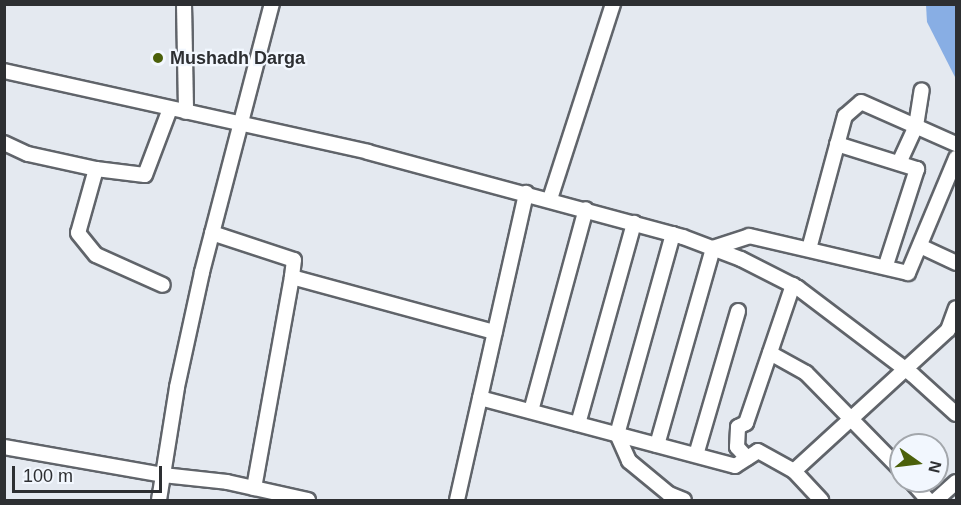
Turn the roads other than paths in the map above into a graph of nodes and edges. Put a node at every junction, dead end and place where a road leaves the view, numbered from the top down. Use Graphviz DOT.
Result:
graph roads {
  1 [pos="184,4"];
  2 [pos="272,4"];
  3 [pos="613,4"];
  4 [pos="4,71"];
  5 [pos="922,90"];
  6 [pos="171,109"];
  7 [pos="186,112"];
  8 [pos="239,123"];
  9 [pos="916,126"];
  10 [pos="4,143"];
  11 [pos="837,144"];
  12 [pos="957,144"];
  13 [pos="957,158"];
  14 [pos="899,163"];
  15 [pos="96,169"];
  16 [pos="526,193"];
  17 [pos="550,199"];
  18 [pos="586,209"];
  19 [pos="634,223"];
  20 [pos="212,233"];
  21 [pos="673,234"];
  22 [pos="920,246"];
  23 [pos="713,248"];
  24 [pos="809,249"];
  25 [pos="957,263"];
  26 [pos="886,266"];
  27 [pos="292,277"];
  28 [pos="163,285"];
  29 [pos="794,285"];
  30 [pos="957,308"];
  31 [pos="738,311"];
  32 [pos="495,332"];
  33 [pos="770,353"];
  34 [pos="905,369"];
  35 [pos="480,398"];
  36 [pos="531,411"];
  37 [pos="957,414"];
  38 [pos="853,417"];
  39 [pos="578,424"];
  40 [pos="617,434"];
  41 [pos="657,445"];
  42 [pos="4,447"];
  43 [pos="696,455"];
  44 [pos="889,457"];
  45 [pos="747,458"];
  46 [pos="794,471"];
  47 [pos="163,475"];
  48 [pos="957,482"];
  49 [pos="254,488"];
  50 [pos="159,501"];
  51 [pos="308,501"];
  52 [pos="457,501"];
  53 [pos="684,501"];
  54 [pos="821,501"];
  55 [pos="936,501"];
  1 -- 7 [label="street"];
  2 -- 8 [label="street"];
  3 -- 17 [label="street"];
  4 -- 6 [label="street"];
  5 -- 9 [label="street"];
  6 -- 7 [label="street"];
  6 -- 15 [label="street"];
  7 -- 8 [label="street"];
  8 -- 16 [label="street"];
  8 -- 20 [label="street"];
  9 -- 11 [label="street"];
  9 -- 12 [label="street"];
  9 -- 14 [label="street"];
  10 -- 15 [label="street"];
  11 -- 14 [label="street"];
  11 -- 24 [label="street"];
  13 -- 22 [label="street"];
  14 -- 26 [label="street"];
  15 -- 28 [label="street"];
  16 -- 17 [label="street"];
  16 -- 32 [label="street"];
  17 -- 18 [label="street"];
  18 -- 19 [label="street"];
  18 -- 36 [label="street"];
  19 -- 21 [label="street"];
  19 -- 39 [label="street"];
  20 -- 27 [label="street"];
  20 -- 47 [label="street"];
  21 -- 23 [label="street"];
  21 -- 40 [label="street"];
  22 -- 25 [label="street"];
  22 -- 26 [label="street"];
  23 -- 24 [label="street"];
  23 -- 29 [label="street"];
  23 -- 41 [label="street"];
  24 -- 26 [label="street"];
  27 -- 32 [label="street"];
  27 -- 49 [label="street"];
  29 -- 33 [label="street"];
  29 -- 34 [label="street"];
  30 -- 34 [label="street"];
  31 -- 43 [label="street"];
  32 -- 35 [label="street"];
  33 -- 38 [label="street"];
  33 -- 45 [label="street"];
  34 -- 37 [label="street"];
  34 -- 38 [label="street"];
  35 -- 36 [label="street"];
  35 -- 52 [label="street"];
  36 -- 39 [label="street"];
  38 -- 44 [label="street"];
  38 -- 46 [label="street"];
  39 -- 40 [label="street"];
  40 -- 41 [label="street"];
  40 -- 53 [label="street"];
  41 -- 43 [label="street"];
  42 -- 47 [label="street"];
  43 -- 45 [label="street"];
  45 -- 46 [label="street"];
  46 -- 54 [label="street"];
  47 -- 49 [label="street"];
  47 -- 50 [label="street"];
  48 -- 55 [label="street"];
  49 -- 51 [label="street"];
}
